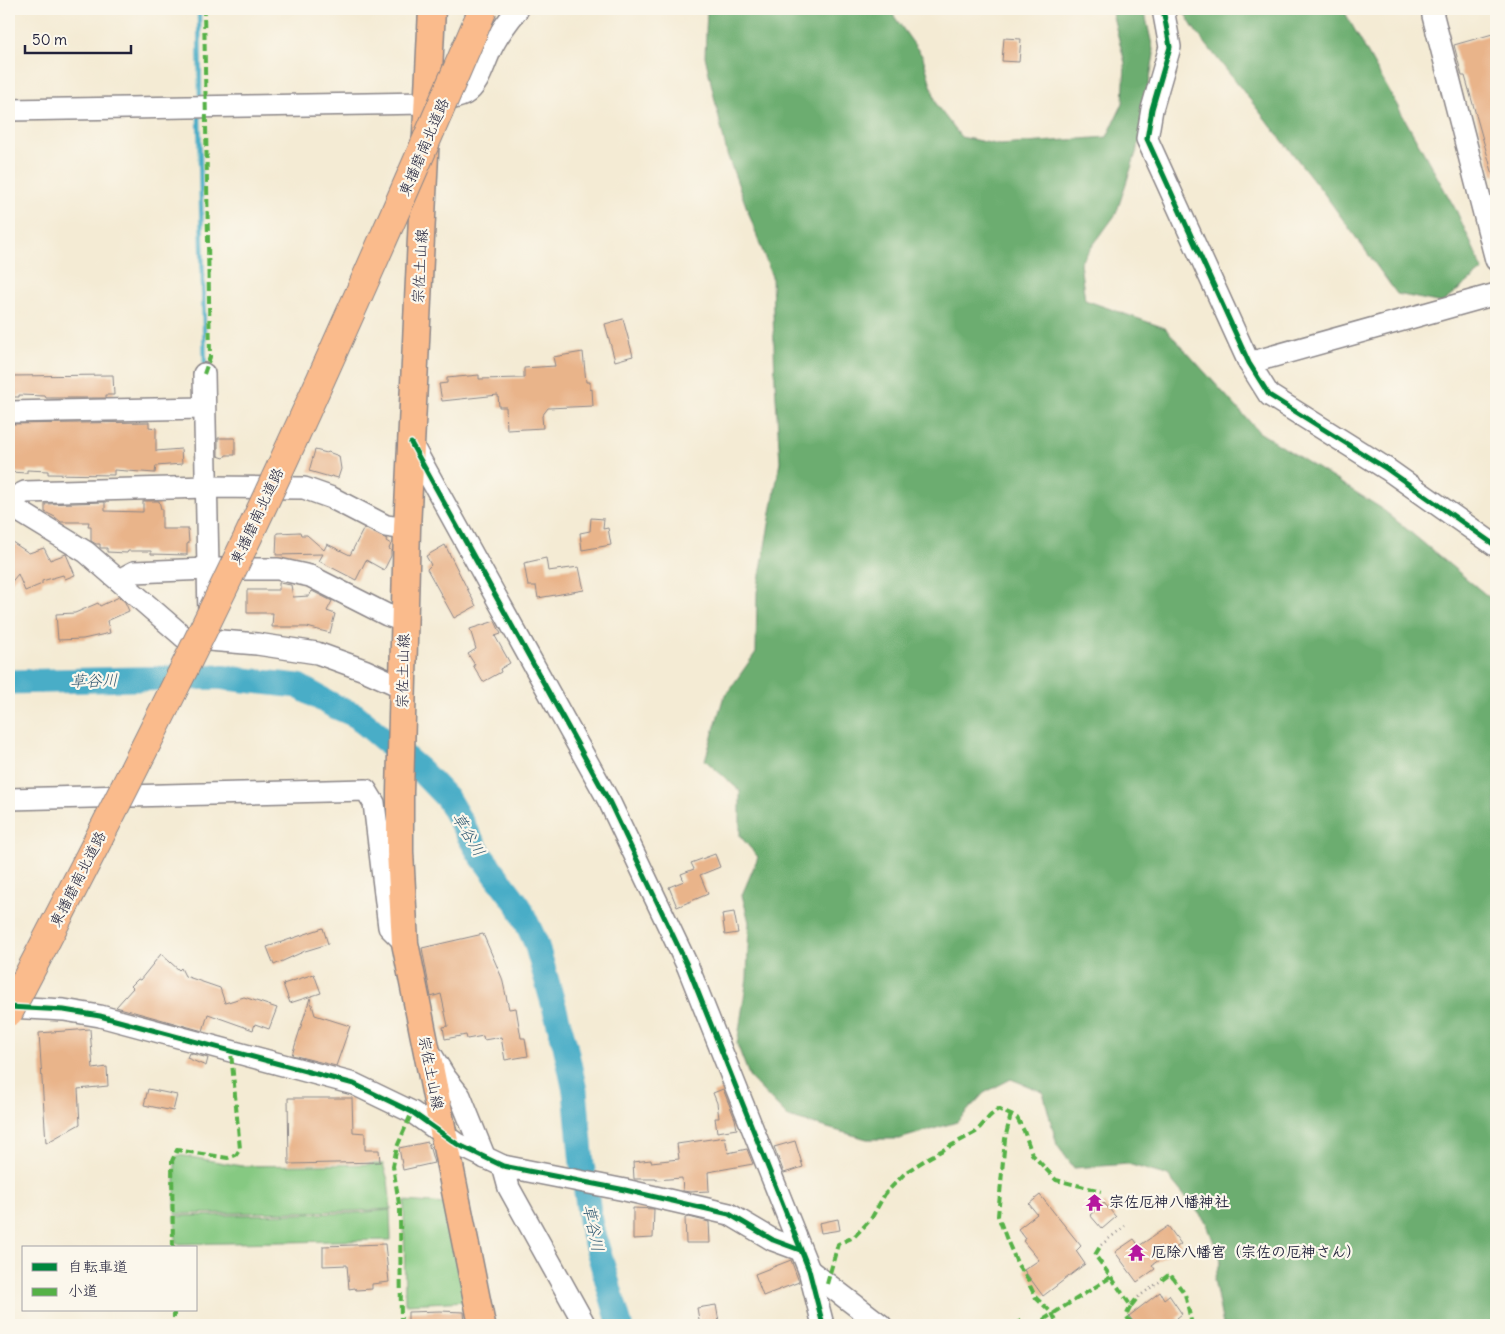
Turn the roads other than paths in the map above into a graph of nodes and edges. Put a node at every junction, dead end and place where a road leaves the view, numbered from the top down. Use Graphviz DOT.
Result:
graph roads {
  1 [pos="432,9"];
  2 [pos="466,9"];
  3 [pos="483,9"];
  4 [pos="518,9"];
  5 [pos="1163,9"];
  6 [pos="1433,16"];
  7 [pos="427,103"];
  8 [pos="9,110"];
  9 [pos="1496,260"];
  10 [pos="1496,294"];
  11 [pos="1249,363"];
  12 [pos="204,374"];
  13 [pos="204,408"];
  14 [pos="9,412"];
  15 [pos="411,443"];
  16 [pos="207,487"];
  17 [pos="9,500"];
  18 [pos="9,505"];
  19 [pos="407,529"];
  20 [pos="1496,546"];
  21 [pos="208,569"];
  22 [pos="120,580"];
  23 [pos="404,621"];
  24 [pos="210,640"];
  25 [pos="402,695"];
  26 [pos="9,799"];
  27 [pos="406,943"];
  28 [pos="9,977"];
  29 [pos="9,1007"];
  30 [pos="9,1012"];
  31 [pos="426,1045"];
  32 [pos="444,1136"];
  33 [pos="494,1162"];
  34 [pos="800,1250"];
  35 [pos="809,1270"];
  36 [pos="482,1325"];
  37 [pos="585,1325"];
  38 [pos="823,1325"];
  39 [pos="881,1325"];
  1 -- 7 [label="main road, 宗佐土山線"];
  2 -- 28 [label="highway, 東播磨南北道路"];
  3 -- 30 [label="highway, 東播磨南北道路, bridge"];
  4 -- 7 [label="street"];
  5 -- 11 [label="street"];
  6 -- 9 [label="street"];
  7 -- 8 [label="street"];
  7 -- 15 [label="main road, 宗佐土山線"];
  10 -- 11 [label="street"];
  11 -- 20 [label="street"];
  12 -- 13 [label="street"];
  13 -- 14 [label="street"];
  13 -- 16 [label="street"];
  15 -- 19 [label="main road, 宗佐土山線"];
  15 -- 34 [label="street"];
  16 -- 17 [label="street"];
  16 -- 19 [label="street"];
  16 -- 21 [label="street"];
  18 -- 22 [label="street"];
  19 -- 23 [label="main road, 宗佐土山線"];
  21 -- 22 [label="street"];
  21 -- 23 [label="street"];
  21 -- 24 [label="street"];
  22 -- 24 [label="street"];
  23 -- 25 [label="main road, 宗佐土山線"];
  24 -- 25 [label="street"];
  25 -- 27 [label="main road, 宗佐土山線"];
  26 -- 27 [label="street"];
  27 -- 31 [label="main road, 宗佐土山線"];
  29 -- 32 [label="street"];
  31 -- 32 [label="main road, 宗佐土山線"];
  31 -- 33 [label="street"];
  32 -- 33 [label="street"];
  32 -- 36 [label="main road, 宗佐土山線"];
  33 -- 34 [label="street"];
  33 -- 37 [label="street"];
  34 -- 35 [label="street"];
  35 -- 38 [label="street"];
  35 -- 39 [label="street"];
}
